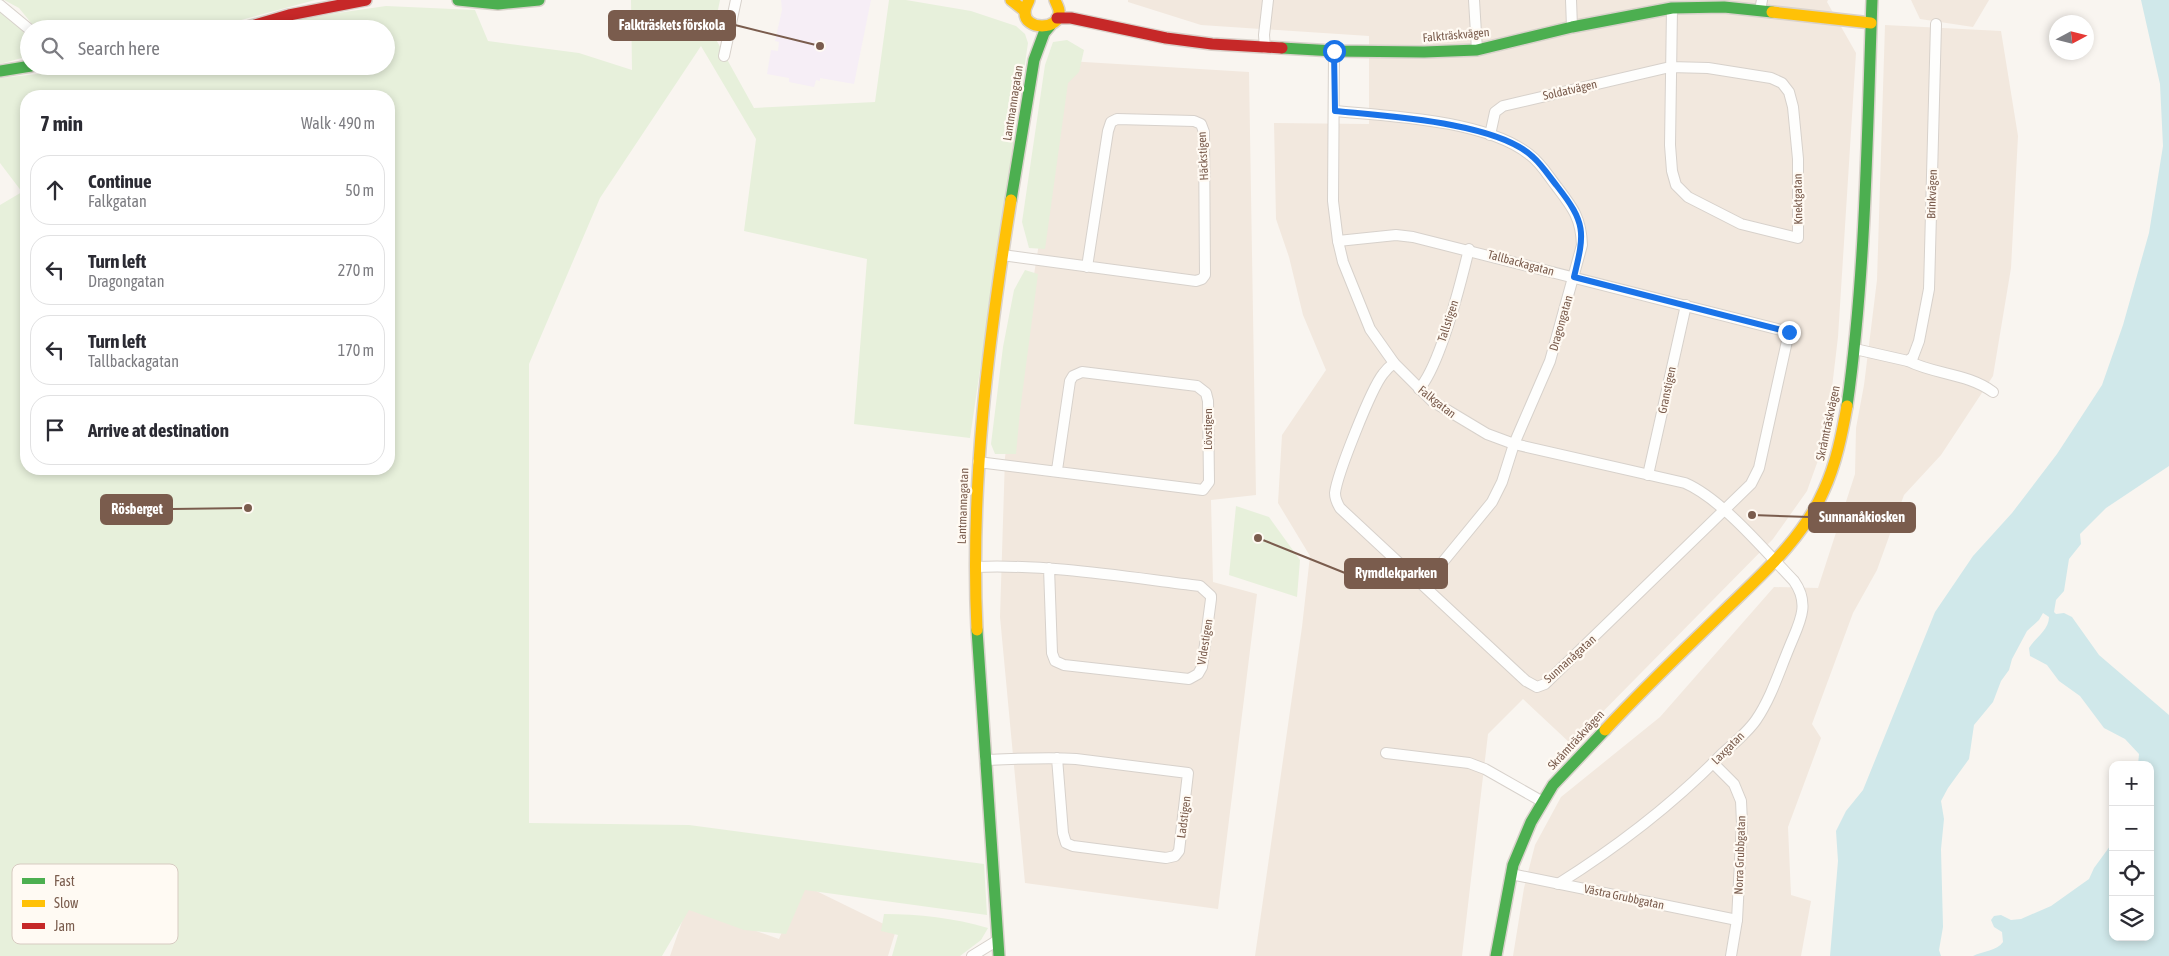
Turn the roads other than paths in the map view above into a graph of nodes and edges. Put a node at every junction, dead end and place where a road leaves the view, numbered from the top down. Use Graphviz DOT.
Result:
graph roads {
  1 [pos="366,0"];
  2 [pos="458,0"];
  3 [pos="538,0"];
  4 [pos="736,0"];
  5 [pos="1012,0"];
  6 [pos="1268,0"];
  7 [pos="1474,0"];
  8 [pos="1571,0"];
  9 [pos="1872,0"];
  10 [pos="0,5"];
  11 [pos="1761,5"];
  12 [pos="1672,8"];
  13 [pos="1027,10"];
  14 [pos="1055,13"];
  15 [pos="272,20"];
  16 [pos="20,22"];
  17 [pos="1871,23"];
  18 [pos="1936,24"];
  19 [pos="1572,27"];
  20 [pos="1265,48"];
  21 [pos="1476,50"];
  22 [pos="1334,51"];
  23 [pos="724,56"];
  24 [pos="1034,60"];
  25 [pos="20,68"];
  26 [pos="1670,68"];
  27 [pos="0,71"];
  28 [pos="1335,111"];
  29 [pos="1490,135"];
  30 [pos="1338,241"];
  31 [pos="1469,249"];
  32 [pos="1002,255"];
  33 [pos="1088,267"];
  34 [pos="1574,277"];
  35 [pos="1686,305"];
  36 [pos="1789,332"];
  37 [pos="1855,349"];
  38 [pos="1908,361"];
  39 [pos="1394,363"];
  40 [pos="1419,389"];
  41 [pos="1993,392"];
  42 [pos="1514,444"];
  43 [pos="978,462"];
  44 [pos="1057,470"];
  45 [pos="1648,475"];
  46 [pos="1725,511"];
  47 [pos="1775,561"];
  48 [pos="975,568"];
  49 [pos="1049,568"];
  50 [pos="1424,585"];
  51 [pos="1386,753"];
  52 [pos="1057,758"];
  53 [pos="986,760"];
  54 [pos="1713,763"];
  55 [pos="1543,802"];
  56 [pos="1511,874"];
  57 [pos="1558,884"];
  58 [pos="1737,920"];
  59 [pos="998,940"];
  60 [pos="972,956"];
  61 [pos="999,956"];
  62 [pos="1496,956"];
  63 [pos="1731,956"];
  1 -- 15 [label="street"];
  2 -- 3 [label="street"];
  4 -- 23 [label="street"];
  5 -- 13 [label="street"];
  6 -- 20 [label="street"];
  7 -- 21 [label="street"];
  8 -- 19 [label="street"];
  9 -- 17 [label="street, Skråmträskvägen"];
  10 -- 16 [label="street"];
  11 -- 12 [label="street, Falkträskvägen"];
  11 -- 17 [label="street, Falkträskvägen"];
  12 -- 19 [label="street, Falkträskvägen"];
  12 -- 26 [label="street, Knektgatan"];
  13 -- 14 [label="street"];
  13 -- 24 [label="street, Lantmannagatan"];
  14 -- 20 [label="street, Falkträskvägen"];
  14 -- 24 [label="street, Lantmannagatan"];
  17 -- 37 [label="street, Skråmträskvägen"];
  18 -- 38 [label="street, Brinkvägen"];
  19 -- 21 [label="street, Falkträskvägen"];
  20 -- 22 [label="street, Falkträskvägen"];
  21 -- 22 [label="street, Falkträskvägen"];
  22 -- 28 [label="street, Falkgatan"];
  24 -- 32 [label="street, Lantmannagatan"];
  25 -- 27 [label="street"];
  26 -- 26 [label="street, Knektgatan"];
  26 -- 29 [label="street, Soldatvägen"];
  28 -- 29 [label="street, Dragongatan"];
  28 -- 30 [label="street, Falkgatan"];
  29 -- 34 [label="street, Dragongatan"];
  30 -- 31 [label="street, Tallbackagatan"];
  30 -- 39 [label="street, Falkgatan"];
  31 -- 34 [label="street, Tallbackagatan"];
  31 -- 40 [label="street, Tallstigen"];
  32 -- 33 [label="street, Häckstigen"];
  32 -- 43 [label="street, Lantmannagatan"];
  33 -- 33 [label="street, Häckstigen"];
  34 -- 35 [label="street, Tallbackagatan"];
  34 -- 42 [label="street, Dragongatan"];
  35 -- 36 [label="street, Tallbackagatan"];
  35 -- 45 [label="street, Granstigen"];
  36 -- 46 [label="street, Sunnanågatan"];
  37 -- 38 [label="street"];
  37 -- 47 [label="street, Skråmträskvägen"];
  38 -- 41 [label="street"];
  39 -- 40 [label="street, Falkgatan"];
  39 -- 50 [label="street, Sunnanågatan"];
  40 -- 42 [label="street, Falkgatan"];
  42 -- 45 [label="street, Falkgatan"];
  42 -- 50 [label="street, Dragongatan"];
  43 -- 44 [label="street, Lövstigen"];
  43 -- 48 [label="street, Lantmannagatan"];
  44 -- 44 [label="street, Lövstigen"];
  45 -- 46 [label="street, Falkgatan"];
  46 -- 47 [label="street, Falkgatan"];
  46 -- 50 [label="street, Sunnanågatan"];
  47 -- 54 [label="street, Laxgatan"];
  47 -- 55 [label="street, Skråmträskvägen"];
  48 -- 49 [label="street, Videstigen"];
  48 -- 53 [label="street, Lantmannagatan"];
  49 -- 49 [label="street, Videstigen"];
  51 -- 55 [label="street"];
  52 -- 52 [label="street, Ladstigen"];
  52 -- 53 [label="street, Ladstigen"];
  53 -- 59 [label="street, Lantmannagatan"];
  54 -- 57 [label="street, Laxgatan"];
  54 -- 58 [label="street, Norra Grubbgatan"];
  55 -- 56 [label="street, Skråmträskvägen"];
  56 -- 57 [label="street, Västra Grubbgatan"];
  56 -- 62 [label="street, Skråmträskvägen"];
  57 -- 58 [label="street, Västra Grubbgatan"];
  58 -- 63 [label="street, Norra Grubbgatan"];
  59 -- 60 [label="street"];
  59 -- 61 [label="street, Lantmannagatan"];
}
